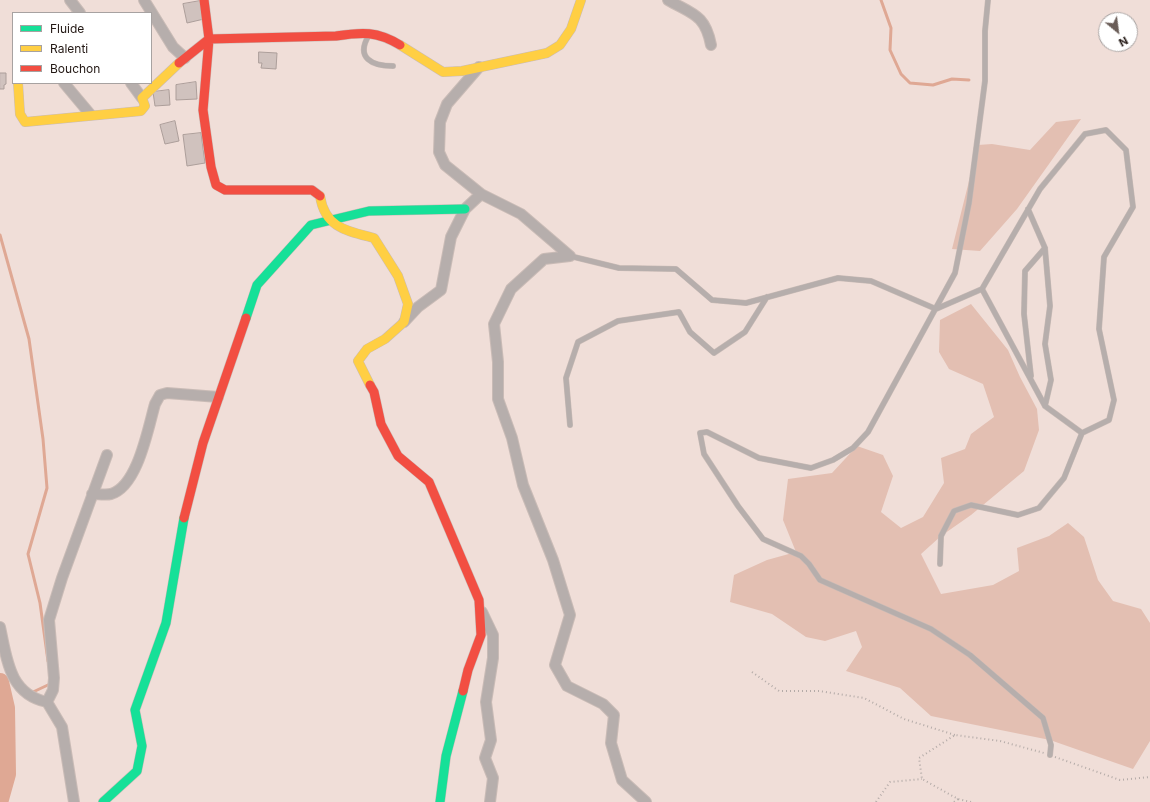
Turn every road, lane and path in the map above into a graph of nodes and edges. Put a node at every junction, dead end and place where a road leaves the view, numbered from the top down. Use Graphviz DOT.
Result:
graph roads {
  1 [pos="70,0"];
  2 [pos="144,0"];
  3 [pos="204,0"];
  4 [pos="581,0"];
  5 [pos="668,0"];
  6 [pos="988,0"];
  7 [pos="79,12"];
  8 [pos="151,12"];
  9 [pos="152,13"];
  10 [pos="370,33"];
  11 [pos="209,38"];
  12 [pos="711,45"];
  13 [pos="185,58"];
  14 [pos="393,66"];
  15 [pos="480,66"];
  16 [pos="18,84"];
  17 [pos="65,84"];
  18 [pos="132,84"];
  19 [pos="142,98"];
  20 [pos="90,114"];
  21 [pos="481,194"];
  22 [pos="465,209"];
  23 [pos="1028,210"];
  24 [pos="328,221"];
  25 [pos="1045,248"];
  26 [pos="570,256"];
  27 [pos="982,289"];
  28 [pos="767,297"];
  29 [pos="936,309"];
  30 [pos="404,322"];
  31 [pos="1031,380"];
  32 [pos="218,397"];
  33 [pos="1045,406"];
  34 [pos="570,425"];
  35 [pos="1082,433"];
  36 [pos="107,455"];
  37 [pos="92,494"];
  38 [pos="940,564"];
  39 [pos="480,609"];
  40 [pos="0,627"];
  41 [pos="752,672"];
  42 [pos="47,702"];
  43 [pos="955,735"];
  44 [pos="1050,755"];
  45 [pos="1150,776"];
  46 [pos="922,779"];
  47 [pos="958,799"];
  48 [pos="74,802"];
  49 [pos="103,802"];
  50 [pos="440,802"];
  51 [pos="490,802"];
  52 [pos="646,802"];
  53 [pos="876,802"];
  54 [pos="954,802"];
  55 [pos="971,802"];
  1 -- 7 [label="street"];
  2 -- 8 [label="street"];
  3 -- 11 [label="street"];
  4 -- 15 [label="street"];
  5 -- 12 [label="street"];
  6 -- 29 [label="lane"];
  9 -- 13 [label="street"];
  10 -- 11 [label="street"];
  10 -- 14 [label="lane"];
  10 -- 15 [label="street"];
  11 -- 13 [label="street"];
  11 -- 24 [label="street"];
  13 -- 19 [label="street"];
  15 -- 21 [label="street"];
  16 -- 20 [label="street"];
  17 -- 20 [label="street"];
  18 -- 19 [label="street"];
  19 -- 20 [label="street"];
  21 -- 22 [label="street"];
  21 -- 26 [label="street"];
  22 -- 24 [label="street"];
  22 -- 30 [label="street"];
  23 -- 25 [label="lane"];
  23 -- 27 [label="lane"];
  23 -- 35 [label="lane"];
  24 -- 30 [label="street"];
  24 -- 32 [label="street"];
  25 -- 31 [label="lane"];
  25 -- 33 [label="lane"];
  26 -- 28 [label="lane"];
  26 -- 52 [label="street"];
  27 -- 29 [label="lane"];
  27 -- 31 [label="lane"];
  28 -- 29 [label="lane"];
  28 -- 34 [label="lane"];
  29 -- 44 [label="lane"];
  30 -- 39 [label="street"];
  31 -- 33 [label="lane"];
  32 -- 37 [label="street"];
  32 -- 49 [label="street"];
  33 -- 35 [label="lane"];
  35 -- 38 [label="lane"];
  36 -- 37 [label="street"];
  37 -- 42 [label="street"];
  39 -- 50 [label="street"];
  39 -- 51 [label="street"];
  40 -- 42 [label="street"];
  41 -- 43 [label="path"];
  42 -- 48 [label="street"];
  43 -- 44 [label="path"];
  43 -- 46 [label="path"];
  44 -- 45 [label="path"];
  46 -- 47 [label="path"];
  46 -- 53 [label="path"];
  47 -- 54 [label="path"];
  47 -- 55 [label="path"];
}
